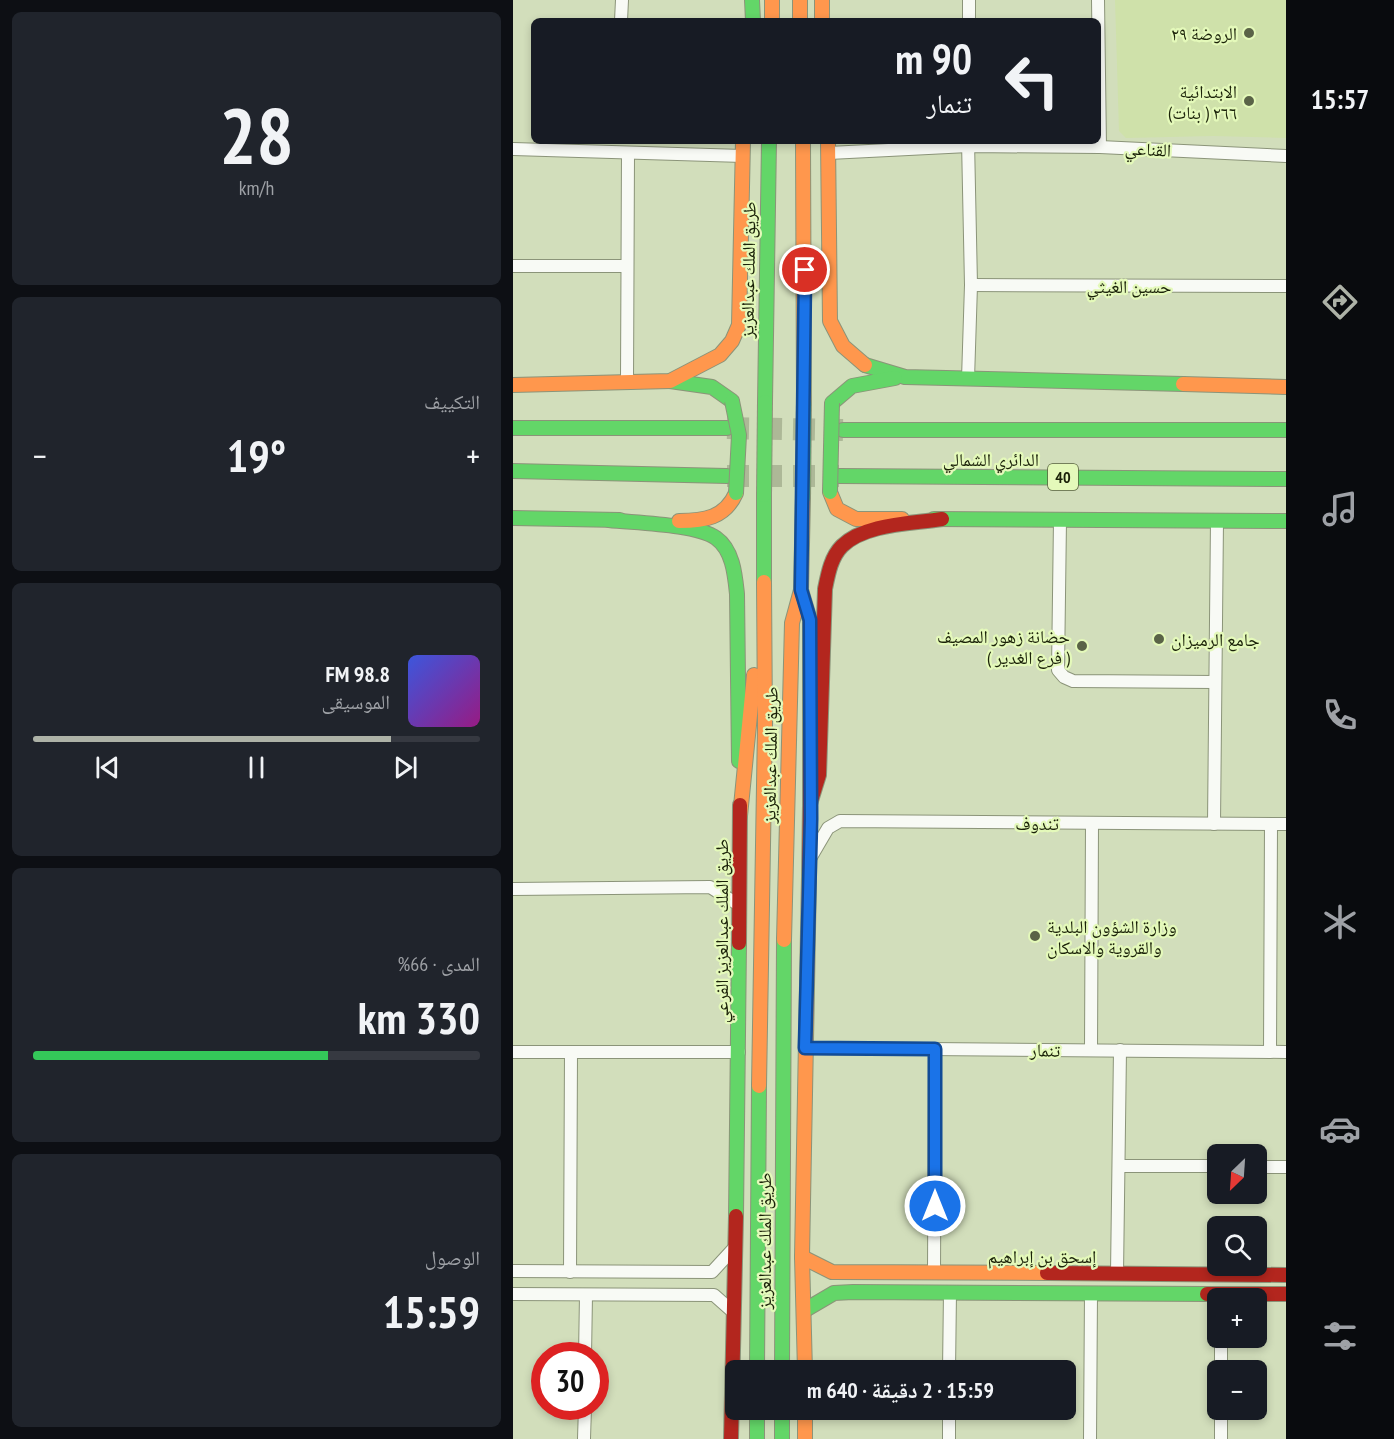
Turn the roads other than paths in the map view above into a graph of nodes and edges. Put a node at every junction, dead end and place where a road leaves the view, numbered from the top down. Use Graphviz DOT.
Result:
graph roads {
  1 [pos="622,0"];
  2 [pos="752,0"];
  3 [pos="772,0"];
  4 [pos="800,0"];
  5 [pos="822,0"];
  6 [pos="969,0"];
  7 [pos="1098,0"];
  8 [pos="621,18"];
  9 [pos="753,18"];
  10 [pos="772,18"];
  11 [pos="800,18"];
  12 [pos="822,18"];
  13 [pos="969,18"];
  14 [pos="1098,18"];
  15 [pos="743,144"];
  16 [pos="762,144"];
  17 [pos="769,144"];
  18 [pos="803,144"];
  19 [pos="814,144"];
  20 [pos="968,144"];
  21 [pos="1100,144"];
  22 [pos="829,147"];
  23 [pos="1100,147"];
  24 [pos="513,148"];
  25 [pos="623,149"];
  26 [pos="743,156"];
  27 [pos="1286,156"];
  28 [pos="767,189"];
  29 [pos="805,226"];
  30 [pos="513,266"];
  31 [pos="626,266"];
  32 [pos="971,285"];
  33 [pos="1286,286"];
  34 [pos="905,377"];
  35 [pos="968,380"];
  36 [pos="627,381"];
  37 [pos="670,381"];
  38 [pos="513,386"];
  39 [pos="1286,387"];
  40 [pos="513,428"];
  41 [pos="727,429"];
  42 [pos="843,430"];
  43 [pos="1286,430"];
  44 [pos="513,471"];
  45 [pos="727,476"];
  46 [pos="839,476"];
  47 [pos="1286,479"];
  48 [pos="513,518"];
  49 [pos="942,519"];
  50 [pos="609,520"];
  51 [pos="1060,520"];
  52 [pos="1217,520"];
  53 [pos="1286,520"];
  54 [pos="764,583"];
  55 [pos="801,590"];
  56 [pos="1215,682"];
  57 [pos="810,804"];
  58 [pos="740,816"];
  59 [pos="1092,823"];
  60 [pos="1214,824"];
  61 [pos="1271,824"];
  62 [pos="1286,824"];
  63 [pos="809,860"];
  64 [pos="513,889"];
  65 [pos="739,905"];
  66 [pos="805,1048"];
  67 [pos="935,1049"];
  68 [pos="1091,1050"];
  69 [pos="1120,1050"];
  70 [pos="513,1052"];
  71 [pos="571,1052"];
  72 [pos="739,1052"];
  73 [pos="1270,1052"];
  74 [pos="1286,1052"];
  75 [pos="1119,1166"];
  76 [pos="1207,1166"];
  77 [pos="1267,1167"];
  78 [pos="1286,1167"];
  79 [pos="735,1247"];
  80 [pos="802,1257"];
  81 [pos="513,1270"];
  82 [pos="570,1272"];
  83 [pos="699,1273"];
  84 [pos="852,1273"];
  85 [pos="934,1273"];
  86 [pos="1117,1274"];
  87 [pos="1286,1275"];
  88 [pos="853,1292"];
  89 [pos="950,1292"];
  90 [pos="1092,1293"];
  91 [pos="513,1294"];
  92 [pos="700,1294"];
  93 [pos="1286,1294"];
  94 [pos="586,1295"];
  95 [pos="1267,1295"];
  96 [pos="1207,1296"];
  97 [pos="805,1310"];
  98 [pos="732,1311"];
  99 [pos="585,1342"];
  100 [pos="757,1360"];
  101 [pos="782,1360"];
  102 [pos="805,1360"];
  103 [pos="949,1360"];
  104 [pos="585,1420"];
  105 [pos="757,1420"];
  106 [pos="782,1420"];
  107 [pos="805,1420"];
  108 [pos="949,1420"];
  109 [pos="1221,1420"];
  110 [pos="584,1439"];
  111 [pos="731,1439"];
  112 [pos="757,1439"];
  113 [pos="782,1439"];
  114 [pos="805,1439"];
  115 [pos="949,1439"];
  116 [pos="1090,1439"];
  117 [pos="1221,1439"];
  1 -- 8 [label="street"];
  2 -- 9 [label="main road"];
  3 -- 10 [label="main road"];
  4 -- 11 [label="main road"];
  5 -- 12 [label="main road"];
  6 -- 13 [label="street"];
  7 -- 14 [label="street"];
  15 -- 26 [label="main road"];
  16 -- 28 [label="main road"];
  17 -- 28 [label="main road, طريق الملك عبدالعزيز"];
  18 -- 29 [label="main road, طريق الملك عبدالعزيز"];
  19 -- 29 [label="main road"];
  20 -- 22 [label="street, القناعي"];
  20 -- 23 [label="street, القناعي"];
  20 -- 32 [label="street"];
  21 -- 23 [label="street"];
  22 -- 34 [label="main road"];
  23 -- 27 [label="street, القناعي"];
  24 -- 25 [label="street"];
  25 -- 26 [label="street"];
  25 -- 31 [label="street"];
  26 -- 37 [label="main road"];
  28 -- 54 [label="main road, طريق الملك عبدالعزيز, bridge"];
  29 -- 55 [label="main road, طريق الملك عبدالعزيز, bridge"];
  30 -- 31 [label="street"];
  31 -- 36 [label="street"];
  32 -- 33 [label="street, حسين الغيثي"];
  32 -- 35 [label="street"];
  34 -- 35 [label="main road"];
  34 -- 49 [label="main road, bridge"];
  35 -- 39 [label="main road"];
  36 -- 37 [label="main road"];
  36 -- 38 [label="main road"];
  37 -- 50 [label="main road, bridge"];
  40 -- 41 [label="main road"];
  42 -- 43 [label="main road, الدائري الشمالي"];
  44 -- 45 [label="main road"];
  46 -- 47 [label="main road, الدائري الشمالي / 40"];
  48 -- 50 [label="main road"];
  49 -- 51 [label="main road"];
  49 -- 57 [label="main road"];
  50 -- 58 [label="main road, طريق الملك عبدالعزيز الفرعي"];
  51 -- 52 [label="main road"];
  51 -- 56 [label="street"];
  52 -- 53 [label="main road"];
  52 -- 56 [label="street"];
  54 -- 58 [label="main road"];
  54 -- 100 [label="main road, طريق الملك عبدالعزيز"];
  55 -- 57 [label="main road"];
  55 -- 101 [label="main road, طريق الملك عبدالعزيز"];
  56 -- 60 [label="street"];
  57 -- 63 [label="main road"];
  58 -- 65 [label="main road, طريق الملك عبدالعزيز الفرعي"];
  59 -- 60 [label="street, تندوف"];
  59 -- 63 [label="street, تندوف"];
  59 -- 68 [label="street"];
  60 -- 61 [label="street, تندوف"];
  61 -- 62 [label="street, تندوف"];
  61 -- 73 [label="street"];
  63 -- 66 [label="main road"];
  64 -- 65 [label="street"];
  65 -- 72 [label="main road, طريق الملك عبدالعزيز الفرعي"];
  66 -- 67 [label="street, تنمار"];
  66 -- 80 [label="main road"];
  67 -- 68 [label="street, تنمار"];
  67 -- 85 [label="street"];
  68 -- 69 [label="street, تنمار"];
  69 -- 73 [label="street, تنمار"];
  69 -- 75 [label="street"];
  70 -- 71 [label="street"];
  71 -- 72 [label="street"];
  71 -- 82 [label="street"];
  72 -- 79 [label="main road, طريق الملك عبدالعزيز الفرعي"];
  73 -- 74 [label="street, تنمار"];
  75 -- 76 [label="street"];
  75 -- 86 [label="street"];
  77 -- 78 [label="street"];
  79 -- 83 [label="street"];
  79 -- 98 [label="main road, طريق الملك عبدالعزيز الفرعي"];
  80 -- 84 [label="main road, إسحق بن إبراهيم"];
  80 -- 97 [label="main road"];
  81 -- 82 [label="street"];
  82 -- 83 [label="street"];
  83 -- 92 [label="street"];
  84 -- 85 [label="main road, إسحق بن إبراهيم"];
  84 -- 88 [label="main road"];
  85 -- 86 [label="main road, إسحق بن إبراهيم"];
  86 -- 87 [label="main road, إسحق بن إبراهيم"];
  88 -- 89 [label="main road, إسحق بن إبراهيم"];
  88 -- 97 [label="main road, إسحق بن إبراهيم"];
  89 -- 90 [label="main road, إسحق بن إبراهيم"];
  89 -- 103 [label="street"];
  90 -- 96 [label="main road, إسحق بن إبراهيم"];
  90 -- 116 [label="street"];
  91 -- 94 [label="street"];
  92 -- 94 [label="street"];
  92 -- 98 [label="street"];
  93 -- 95 [label="main road, إسحق بن إبراهيم"];
  94 -- 99 [label="street"];
  97 -- 102 [label="main road"];
  98 -- 111 [label="main road, طريق الملك عبدالعزيز الفرعي"];
  104 -- 110 [label="street"];
  105 -- 112 [label="main road"];
  106 -- 113 [label="main road"];
  107 -- 114 [label="main road"];
  108 -- 115 [label="street"];
  109 -- 117 [label="street"];
}
